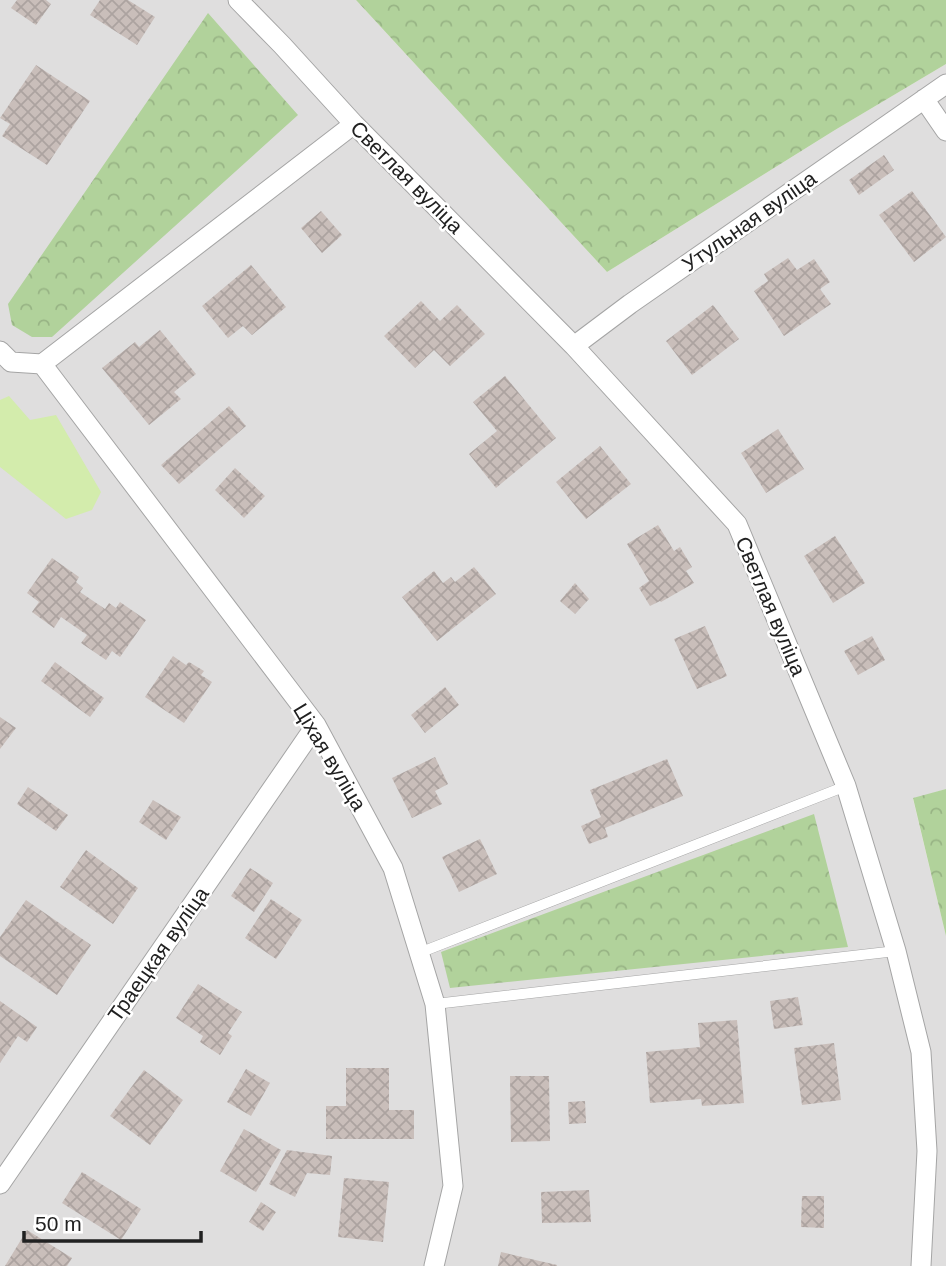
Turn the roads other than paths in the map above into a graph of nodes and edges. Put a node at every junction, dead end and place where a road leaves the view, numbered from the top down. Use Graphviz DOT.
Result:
graph roads {
  1 [pos="238,0"];
  2 [pos="946,84"];
  3 [pos="924,99"];
  4 [pos="354,124"];
  5 [pos="946,131"];
  6 [pos="575,346"];
  7 [pos="4,360"];
  8 [pos="42,364"];
  9 [pos="316,725"];
  10 [pos="846,786"];
  11 [pos="895,951"];
  12 [pos="419,953"];
  13 [pos="435,1004"];
  14 [pos="0,1184"];
  15 [pos="434,1266"];
  16 [pos="921,1266"];
  1 -- 4 [label="street, Светлая вуліца"];
  2 -- 3 [label="street, Утульная вуліца"];
  3 -- 5 [label="street"];
  3 -- 6 [label="street, Утульная вуліца"];
  4 -- 6 [label="street, Светлая вуліца"];
  4 -- 8 [label="street"];
  6 -- 10 [label="street, Светлая вуліца"];
  7 -- 8 [label="street"];
  8 -- 9 [label="street, Ціхая вуліца"];
  9 -- 12 [label="street, Ціхая вуліца"];
  9 -- 14 [label="street, Траецкая вуліца"];
  10 -- 11 [label="street, Светлая вуліца"];
  10 -- 12 [label="lane"];
  11 -- 13 [label="lane"];
  11 -- 16 [label="street, Светлая вуліца"];
  12 -- 13 [label="street, Ціхая вуліца"];
  13 -- 15 [label="street, Ціхая вуліца"];
}
